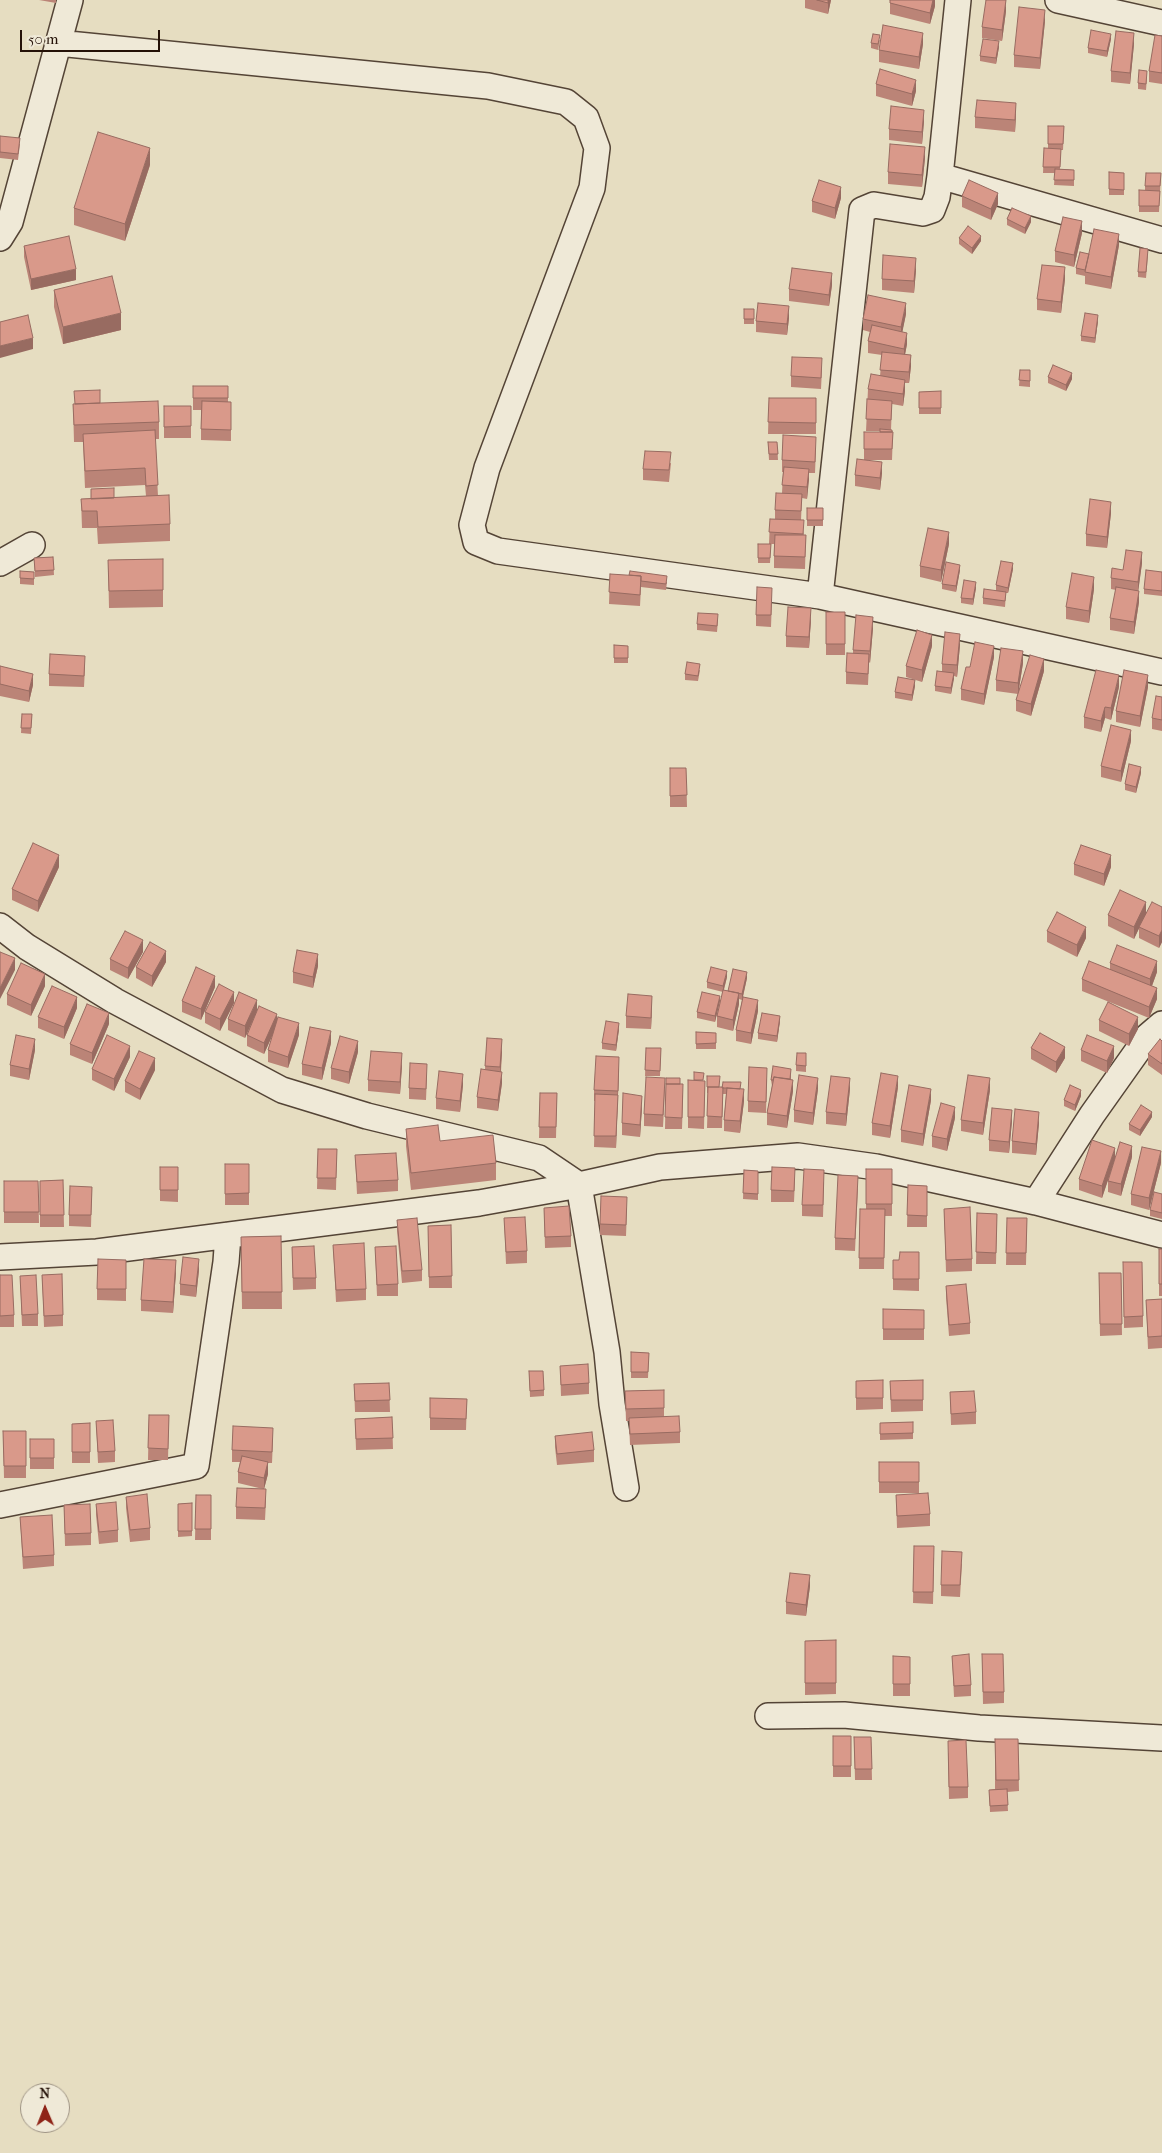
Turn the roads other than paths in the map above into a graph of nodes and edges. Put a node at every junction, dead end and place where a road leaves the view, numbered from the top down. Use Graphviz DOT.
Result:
graph roads {
  1 [pos="70,0"];
  2 [pos="958,0"];
  3 [pos="1058,0"];
  4 [pos="1162,23"];
  5 [pos="58,43"];
  6 [pos="940,176"];
  7 [pos="0,238"];
  8 [pos="1162,240"];
  9 [pos="32,545"];
  10 [pos="0,563"];
  11 [pos="820,596"];
  12 [pos="1162,672"];
  13 [pos="0,926"];
  14 [pos="1162,1024"];
  15 [pos="580,1185"];
  16 [pos="1036,1202"];
  17 [pos="228,1235"];
  18 [pos="1162,1235"];
  19 [pos="0,1257"];
  20 [pos="626,1488"];
  21 [pos="0,1505"];
  22 [pos="768,1716"];
  23 [pos="1162,1738"];
  1 -- 5 [label="street"];
  2 -- 6 [label="street"];
  3 -- 4 [label="street"];
  5 -- 7 [label="street"];
  5 -- 11 [label="street"];
  6 -- 8 [label="street"];
  6 -- 11 [label="street"];
  9 -- 10 [label="street"];
  11 -- 12 [label="street"];
  13 -- 15 [label="street"];
  14 -- 16 [label="street"];
  15 -- 16 [label="street"];
  15 -- 17 [label="street"];
  15 -- 20 [label="street"];
  16 -- 18 [label="street"];
  17 -- 19 [label="street"];
  17 -- 21 [label="street"];
  22 -- 23 [label="street"];
}
